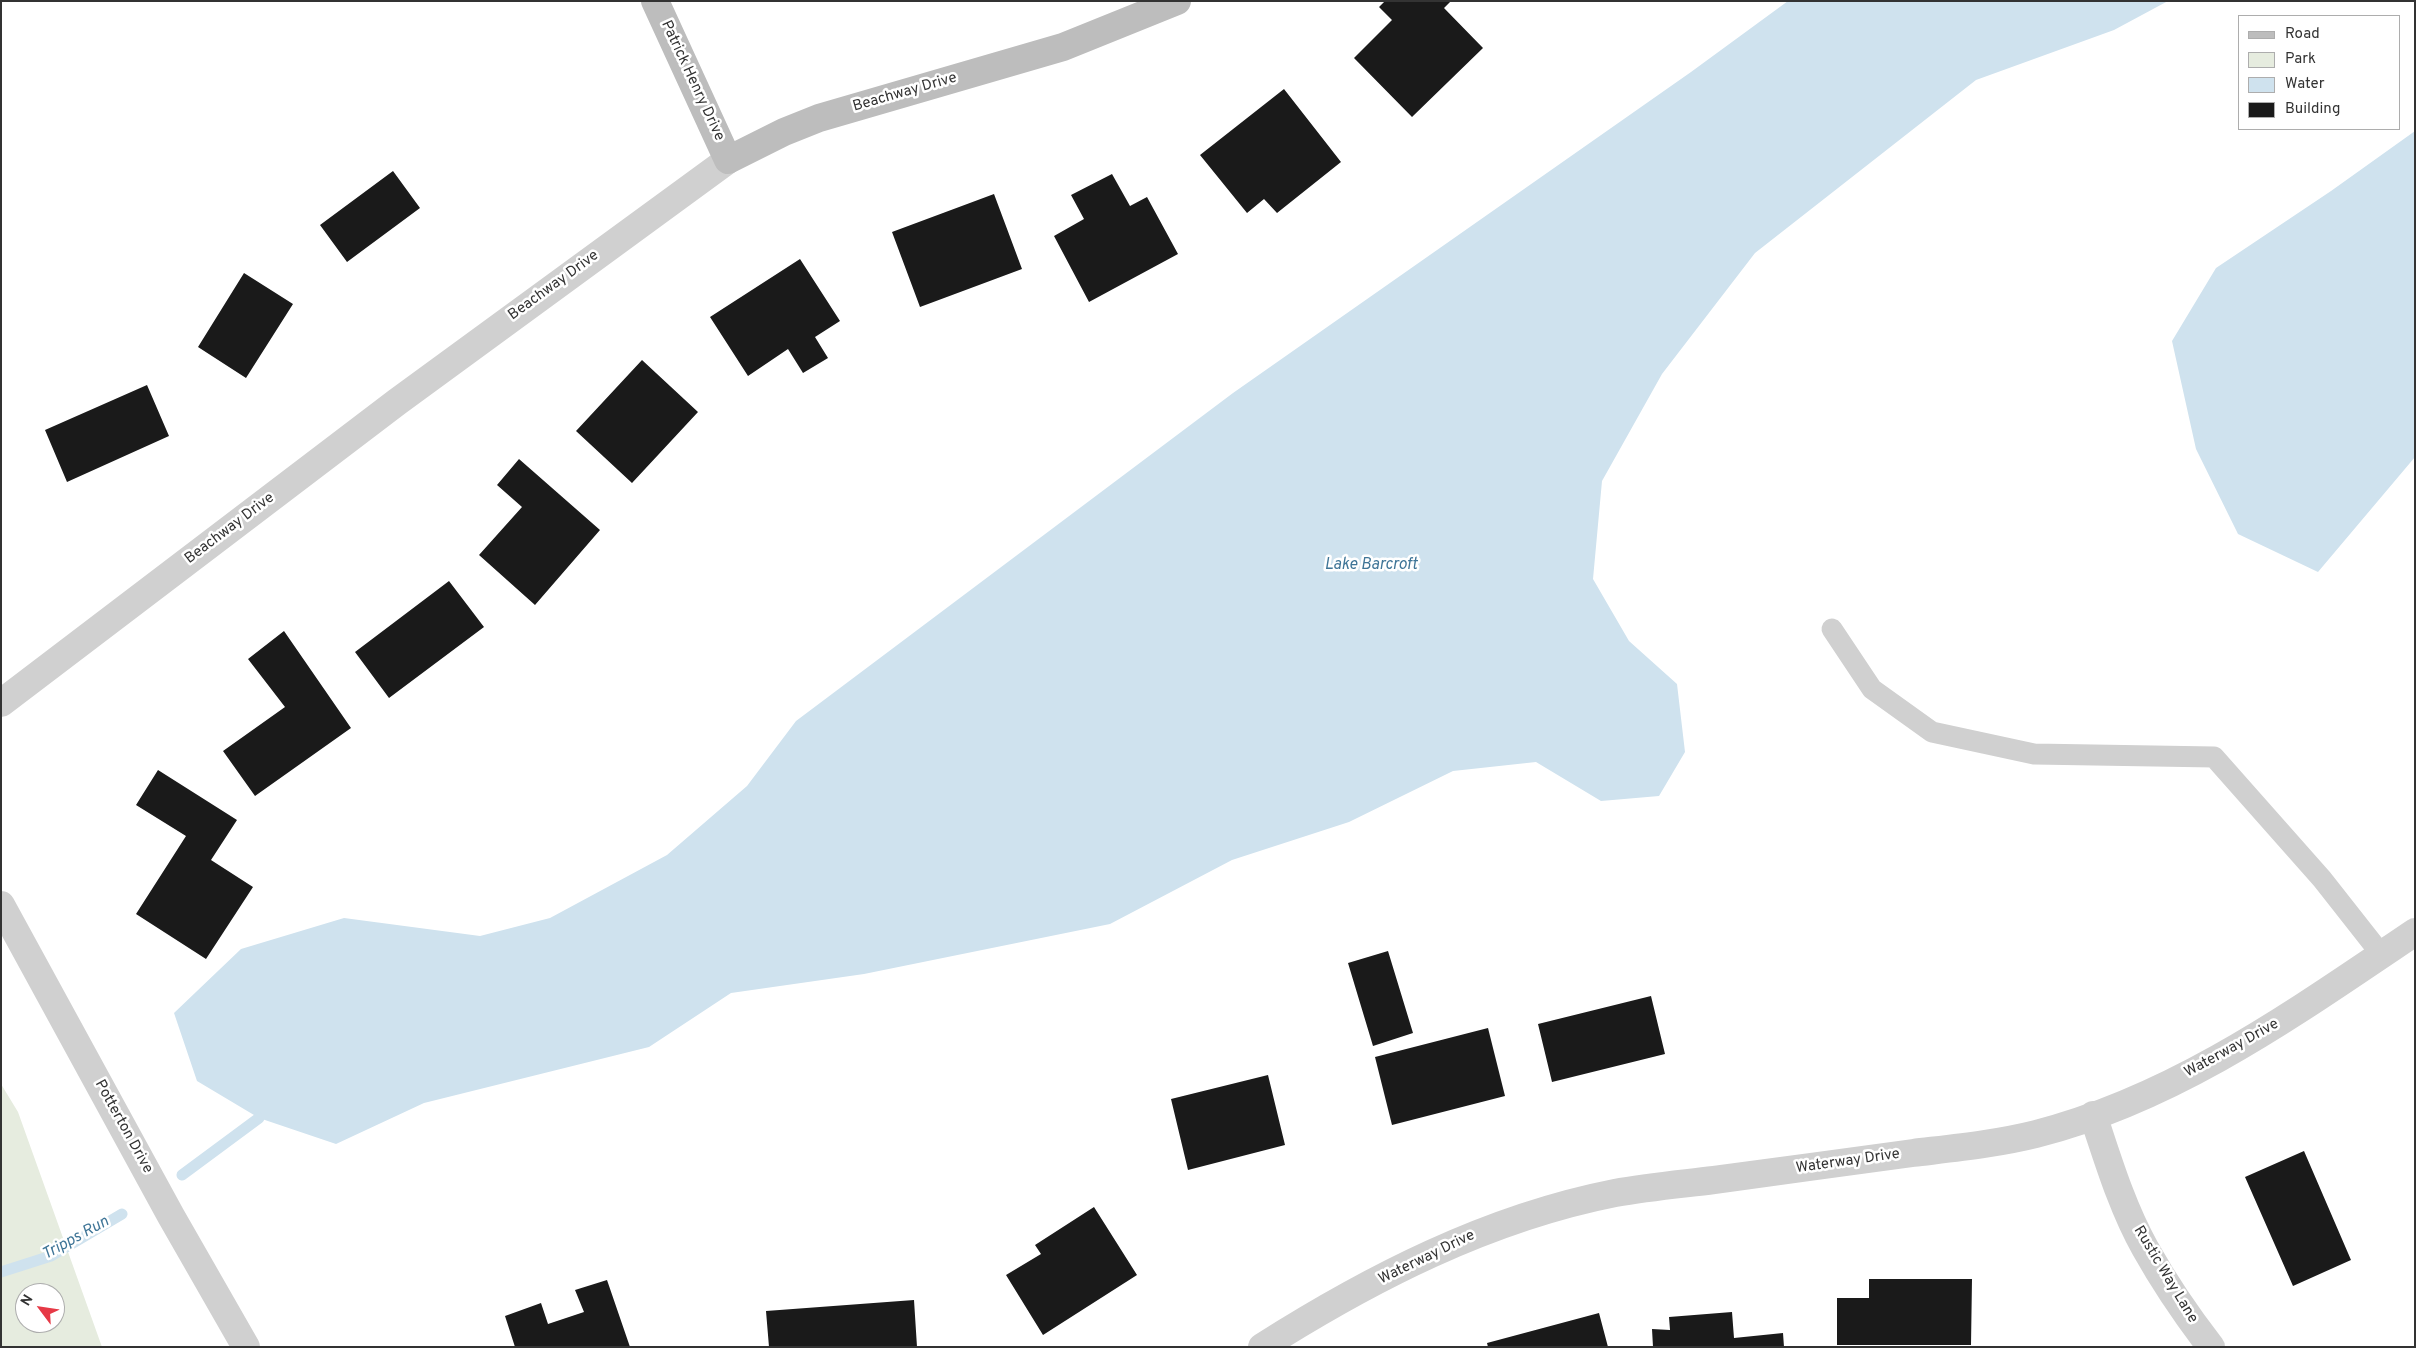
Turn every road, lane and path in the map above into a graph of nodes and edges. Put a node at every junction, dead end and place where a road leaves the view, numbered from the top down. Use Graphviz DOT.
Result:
graph roads {
  1 [pos="655,1"];
  2 [pos="1176,1"];
  3 [pos="728,160"];
  4 [pos="1832,629"];
  5 [pos="1,703"];
  6 [pos="1,905"];
  7 [pos="2415,932"];
  8 [pos="2381,954"];
  9 [pos="2093,1115"];
  10 [pos="246,1347"];
  11 [pos="1262,1347"];
  12 [pos="2211,1347"];
  1 -- 3 [label="street, Patrick Henry Drive"];
  2 -- 3 [label="street, Beachway Drive"];
  3 -- 5 [label="street, Beachway Drive"];
  4 -- 8 [label="lane"];
  6 -- 10 [label="street, Potterton Drive"];
  7 -- 8 [label="street, Waterway Drive"];
  8 -- 9 [label="street, Waterway Drive"];
  9 -- 11 [label="street, Waterway Drive"];
  9 -- 12 [label="street, Rustic Way Lane"];
}
